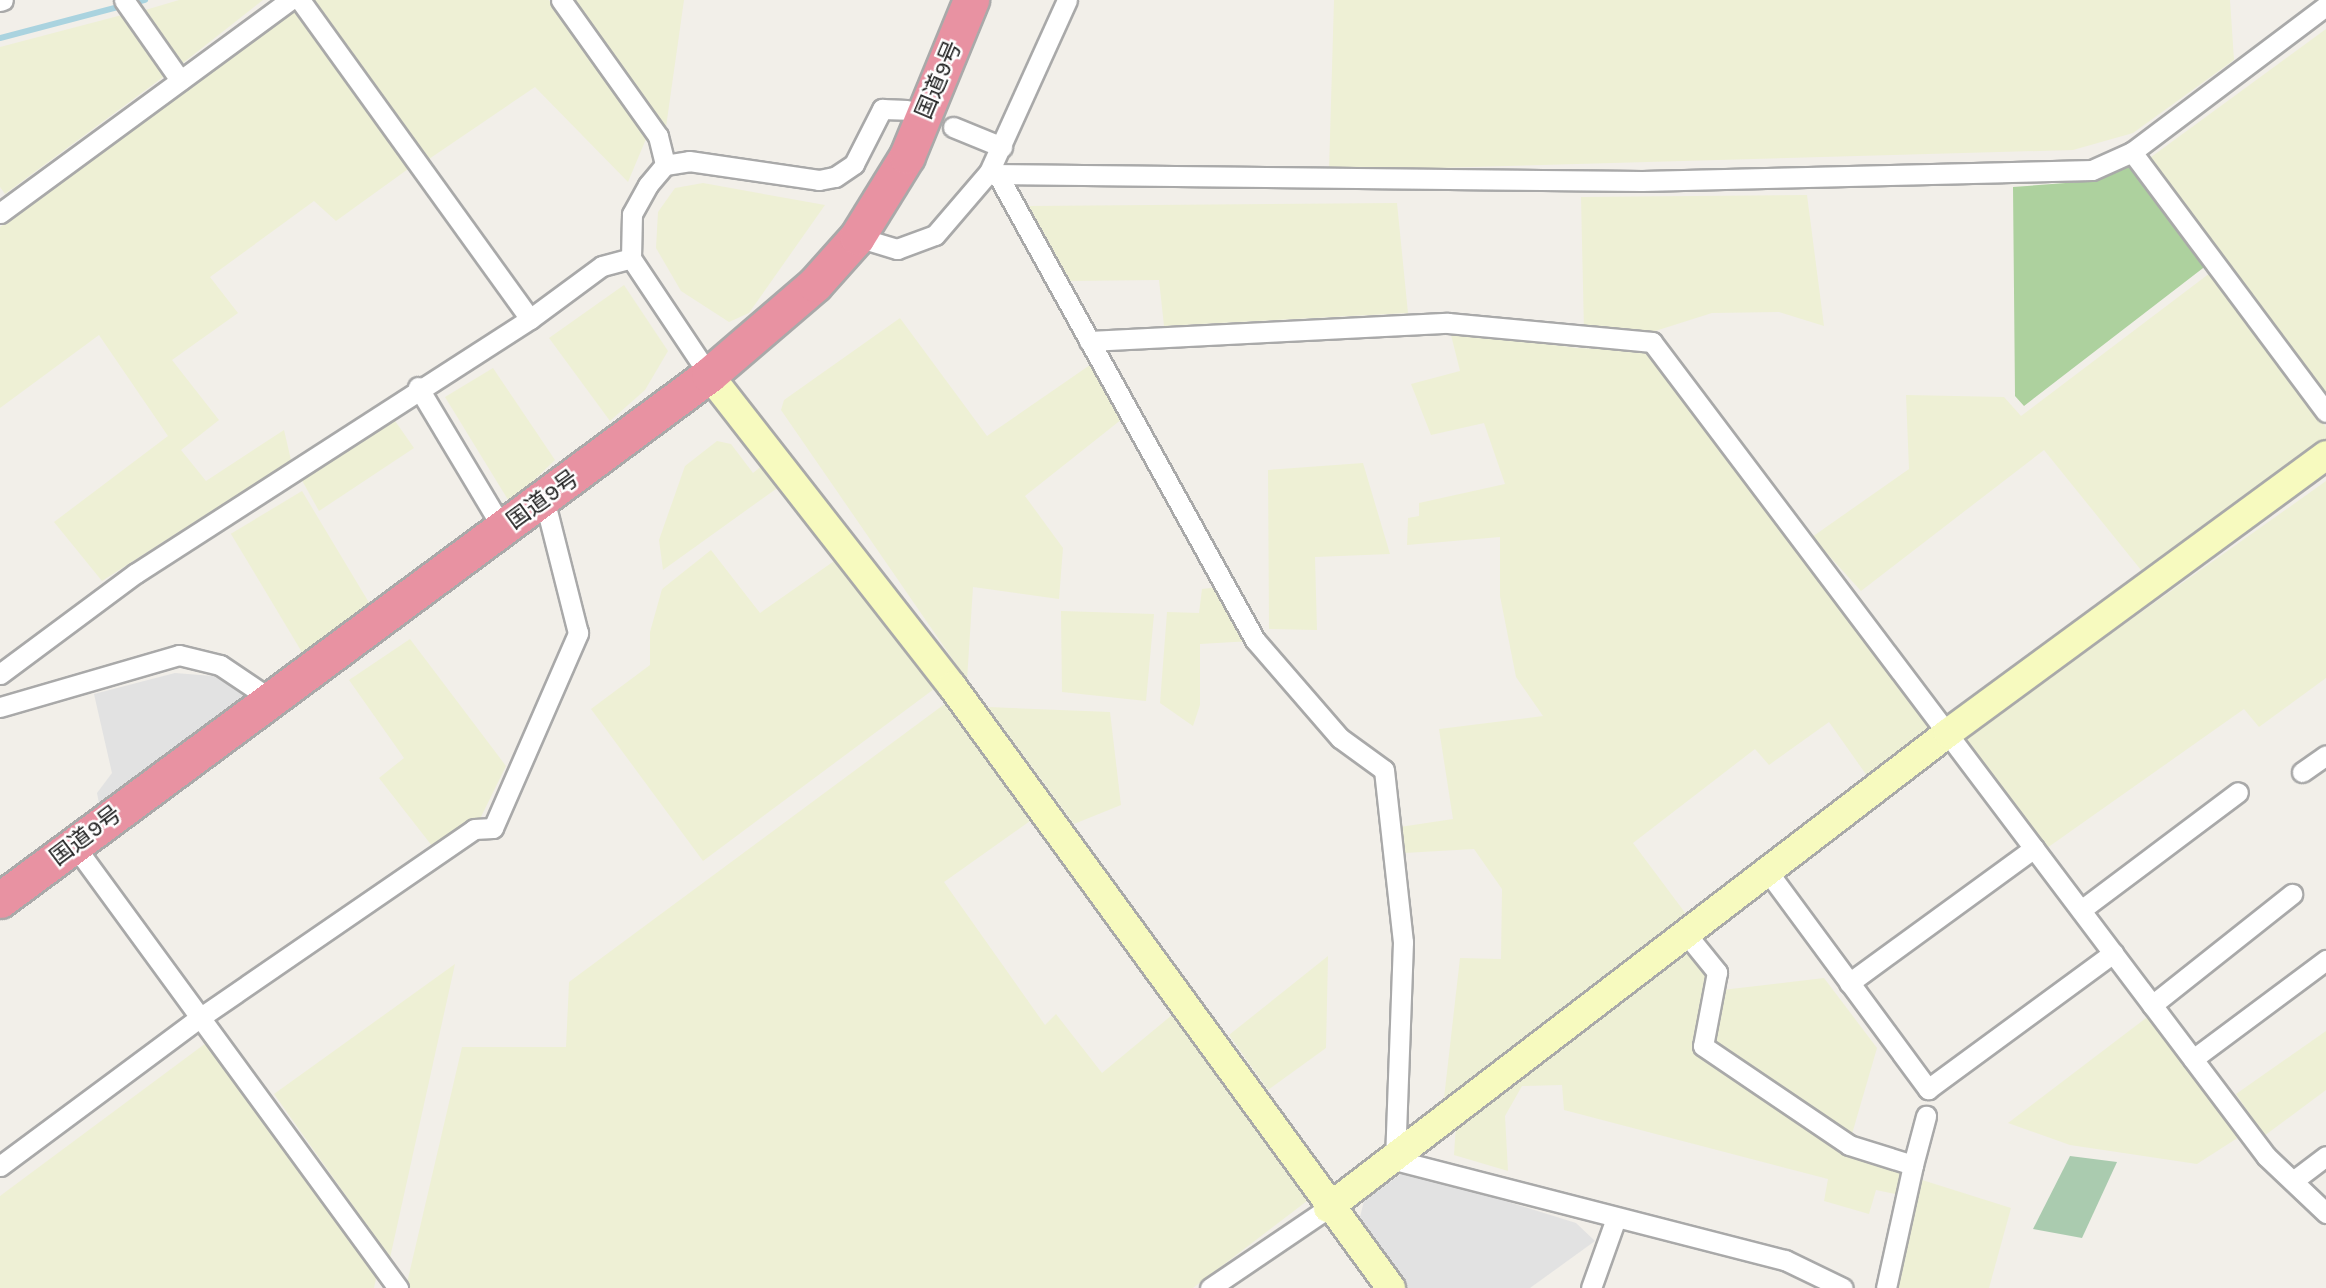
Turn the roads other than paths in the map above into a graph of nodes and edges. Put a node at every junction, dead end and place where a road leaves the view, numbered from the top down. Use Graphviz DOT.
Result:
graph roads {
  1 [pos="124,0"];
  2 [pos="290,0"];
  3 [pos="300,0"];
  4 [pos="561,0"];
  5 [pos="971,0"];
  6 [pos="1067,0"];
  7 [pos="2326,6"];
  8 [pos="180,80"];
  9 [pos="907,110"];
  10 [pos="953,127"];
  11 [pos="1002,146"];
  12 [pos="2132,152"];
  13 [pos="665,166"];
  14 [pos="995,175"];
  15 [pos="2,207"];
  16 [pos="857,237"];
  17 [pos="631,258"];
  18 [pos="530,319"];
  19 [pos="1089,341"];
  20 [pos="709,375"];
  21 [pos="418,387"];
  22 [pos="2326,412"];
  23 [pos="2326,455"];
  24 [pos="544,499"];
  25 [pos="503,529"];
  26 [pos="0,674"];
  27 [pos="269,698"];
  28 [pos="0,707"];
  29 [pos="1948,733"];
  30 [pos="2326,755"];
  31 [pos="2302,772"];
  32 [pos="2238,792"];
  33 [pos="74,845"];
  34 [pos="2034,848"];
  35 [pos="1768,873"];
  36 [pos="2292,894"];
  37 [pos="0,900"];
  38 [pos="2081,910"];
  39 [pos="1687,935"];
  40 [pos="2113,953"];
  41 [pos="2326,960"];
  42 [pos="1849,983"];
  43 [pos="2152,1004"];
  44 [pos="198,1019"];
  45 [pos="2193,1059"];
  46 [pos="1926,1116"];
  47 [pos="2326,1156"];
  48 [pos="1395,1160"];
  49 [pos="1913,1165"];
  50 [pos="0,1166"];
  51 [pos="2293,1181"];
  52 [pos="1328,1208"];
  53 [pos="2326,1213"];
  54 [pos="1615,1221"];
  55 [pos="398,1288"];
  56 [pos="1210,1288"];
  57 [pos="1391,1288"];
  58 [pos="1591,1288"];
  59 [pos="1843,1288"];
  60 [pos="1886,1288"];
  1 -- 8 [label="street"];
  2 -- 8 [label="street"];
  3 -- 18 [label="street"];
  4 -- 13 [label="street"];
  5 -- 16 [label="highway, 国道9号"];
  6 -- 11 [label="street"];
  7 -- 12 [label="street"];
  8 -- 15 [label="street"];
  9 -- 13 [label="street"];
  10 -- 11 [label="street"];
  11 -- 14 [label="street"];
  12 -- 14 [label="street"];
  12 -- 22 [label="street"];
  13 -- 17 [label="street"];
  14 -- 16 [label="street"];
  14 -- 19 [label="street"];
  16 -- 20 [label="highway, 国道9号"];
  17 -- 18 [label="street"];
  17 -- 20 [label="street"];
  18 -- 21 [label="street"];
  19 -- 29 [label="street"];
  19 -- 48 [label="street"];
  20 -- 24 [label="highway, 国道9号"];
  20 -- 52 [label="street"];
  21 -- 25 [label="street"];
  21 -- 26 [label="street"];
  23 -- 29 [label="street"];
  24 -- 25 [label="highway, 国道9号"];
  24 -- 44 [label="street"];
  25 -- 27 [label="highway, 国道9号"];
  27 -- 28 [label="street"];
  27 -- 33 [label="highway, 国道9号"];
  29 -- 34 [label="street"];
  29 -- 35 [label="street"];
  30 -- 31 [label="street"];
  32 -- 38 [label="street"];
  33 -- 37 [label="highway, 国道9号"];
  33 -- 44 [label="street"];
  34 -- 38 [label="street"];
  34 -- 42 [label="street"];
  35 -- 39 [label="street"];
  35 -- 42 [label="street"];
  36 -- 43 [label="street"];
  38 -- 40 [label="street"];
  39 -- 48 [label="street"];
  39 -- 49 [label="street"];
  40 -- 42 [label="street"];
  40 -- 43 [label="street"];
  41 -- 45 [label="street"];
  43 -- 45 [label="street"];
  44 -- 50 [label="street"];
  44 -- 55 [label="street"];
  45 -- 51 [label="street"];
  46 -- 49 [label="street"];
  47 -- 51 [label="street"];
  48 -- 52 [label="street"];
  48 -- 54 [label="street"];
  49 -- 60 [label="street"];
  51 -- 53 [label="street"];
  52 -- 56 [label="street"];
  52 -- 57 [label="street"];
  54 -- 58 [label="street"];
  54 -- 59 [label="street"];
}
